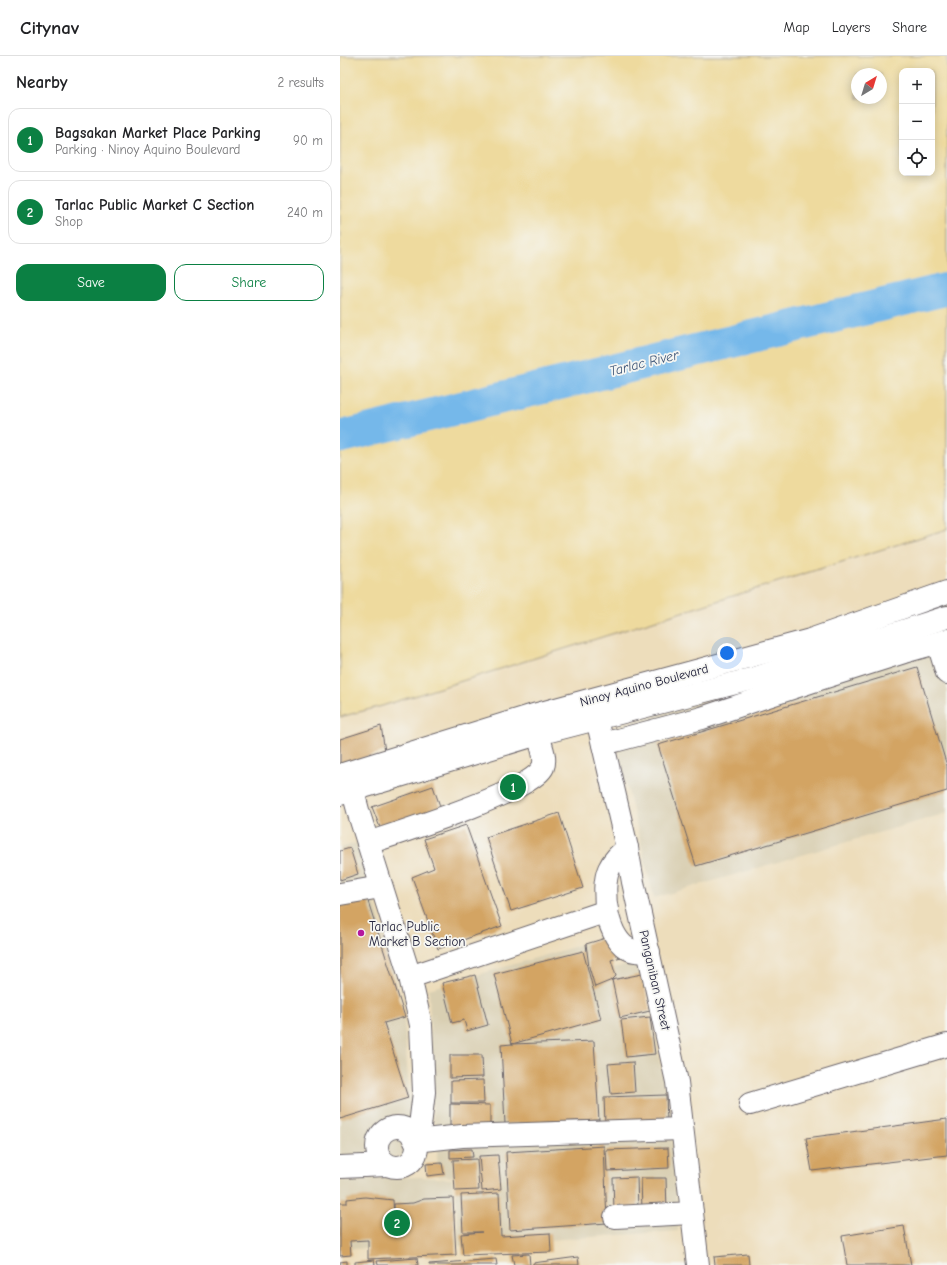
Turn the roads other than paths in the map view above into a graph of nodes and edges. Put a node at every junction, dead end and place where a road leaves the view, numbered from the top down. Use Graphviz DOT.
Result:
graph roads {
  1 [pos="947,592"];
  2 [pos="947,617"];
  3 [pos="942,642"];
  4 [pos="947,673"];
  5 [pos="590,698"];
  6 [pos="597,719"];
  7 [pos="538,734"];
  8 [pos="603,744"];
  9 [pos="345,783"];
  10 [pos="368,843"];
  11 [pos="627,848"];
  12 [pos="382,886"];
  13 [pos="340,894"];
  14 [pos="607,911"];
  15 [pos="649,952"];
  16 [pos="410,977"];
  17 [pos="947,1045"];
  18 [pos="750,1104"];
  19 [pos="682,1128"];
  20 [pos="414,1139"];
  21 [pos="387,1165"];
  22 [pos="340,1167"];
  23 [pos="692,1213"];
  24 [pos="614,1217"];
  25 [pos="698,1265"];
  1 -- 5 [label="main road, Ninoy Aquino Boulevard"];
  2 -- 6 [label="main road, Ninoy Aquino Boulevard"];
  3 -- 4 [label="main road"];
  3 -- 8 [label="main road"];
  5 -- 6 [label="main road, Panganiban Street"];
  5 -- 9 [label="main road, Ninoy Aquino Boulevard"];
  6 -- 7 [label="main road, Ninoy Aquino Boulevard"];
  6 -- 8 [label="main road, Panganiban Street"];
  7 -- 9 [label="main road, Ninoy Aquino Boulevard"];
  7 -- 10 [label="main road"];
  8 -- 11 [label="main road, Panganiban Street"];
  9 -- 10 [label="main road"];
  10 -- 12 [label="main road"];
  11 -- 14 [label="main road"];
  11 -- 15 [label="main road, Panganiban Street"];
  12 -- 13 [label="main road"];
  12 -- 16 [label="main road"];
  14 -- 15 [label="main road"];
  14 -- 16 [label="main road"];
  15 -- 19 [label="main road, Panganiban Street"];
  16 -- 20 [label="main road"];
  17 -- 18 [label="main road"];
  19 -- 20 [label="main road"];
  19 -- 23 [label="main road, Panganiban Street"];
  20 -- 21 [label="main road"];
  20 -- 21 [label="main road"];
  21 -- 22 [label="main road"];
  23 -- 24 [label="main road"];
  23 -- 25 [label="main road, Panganiban Street"];
}
